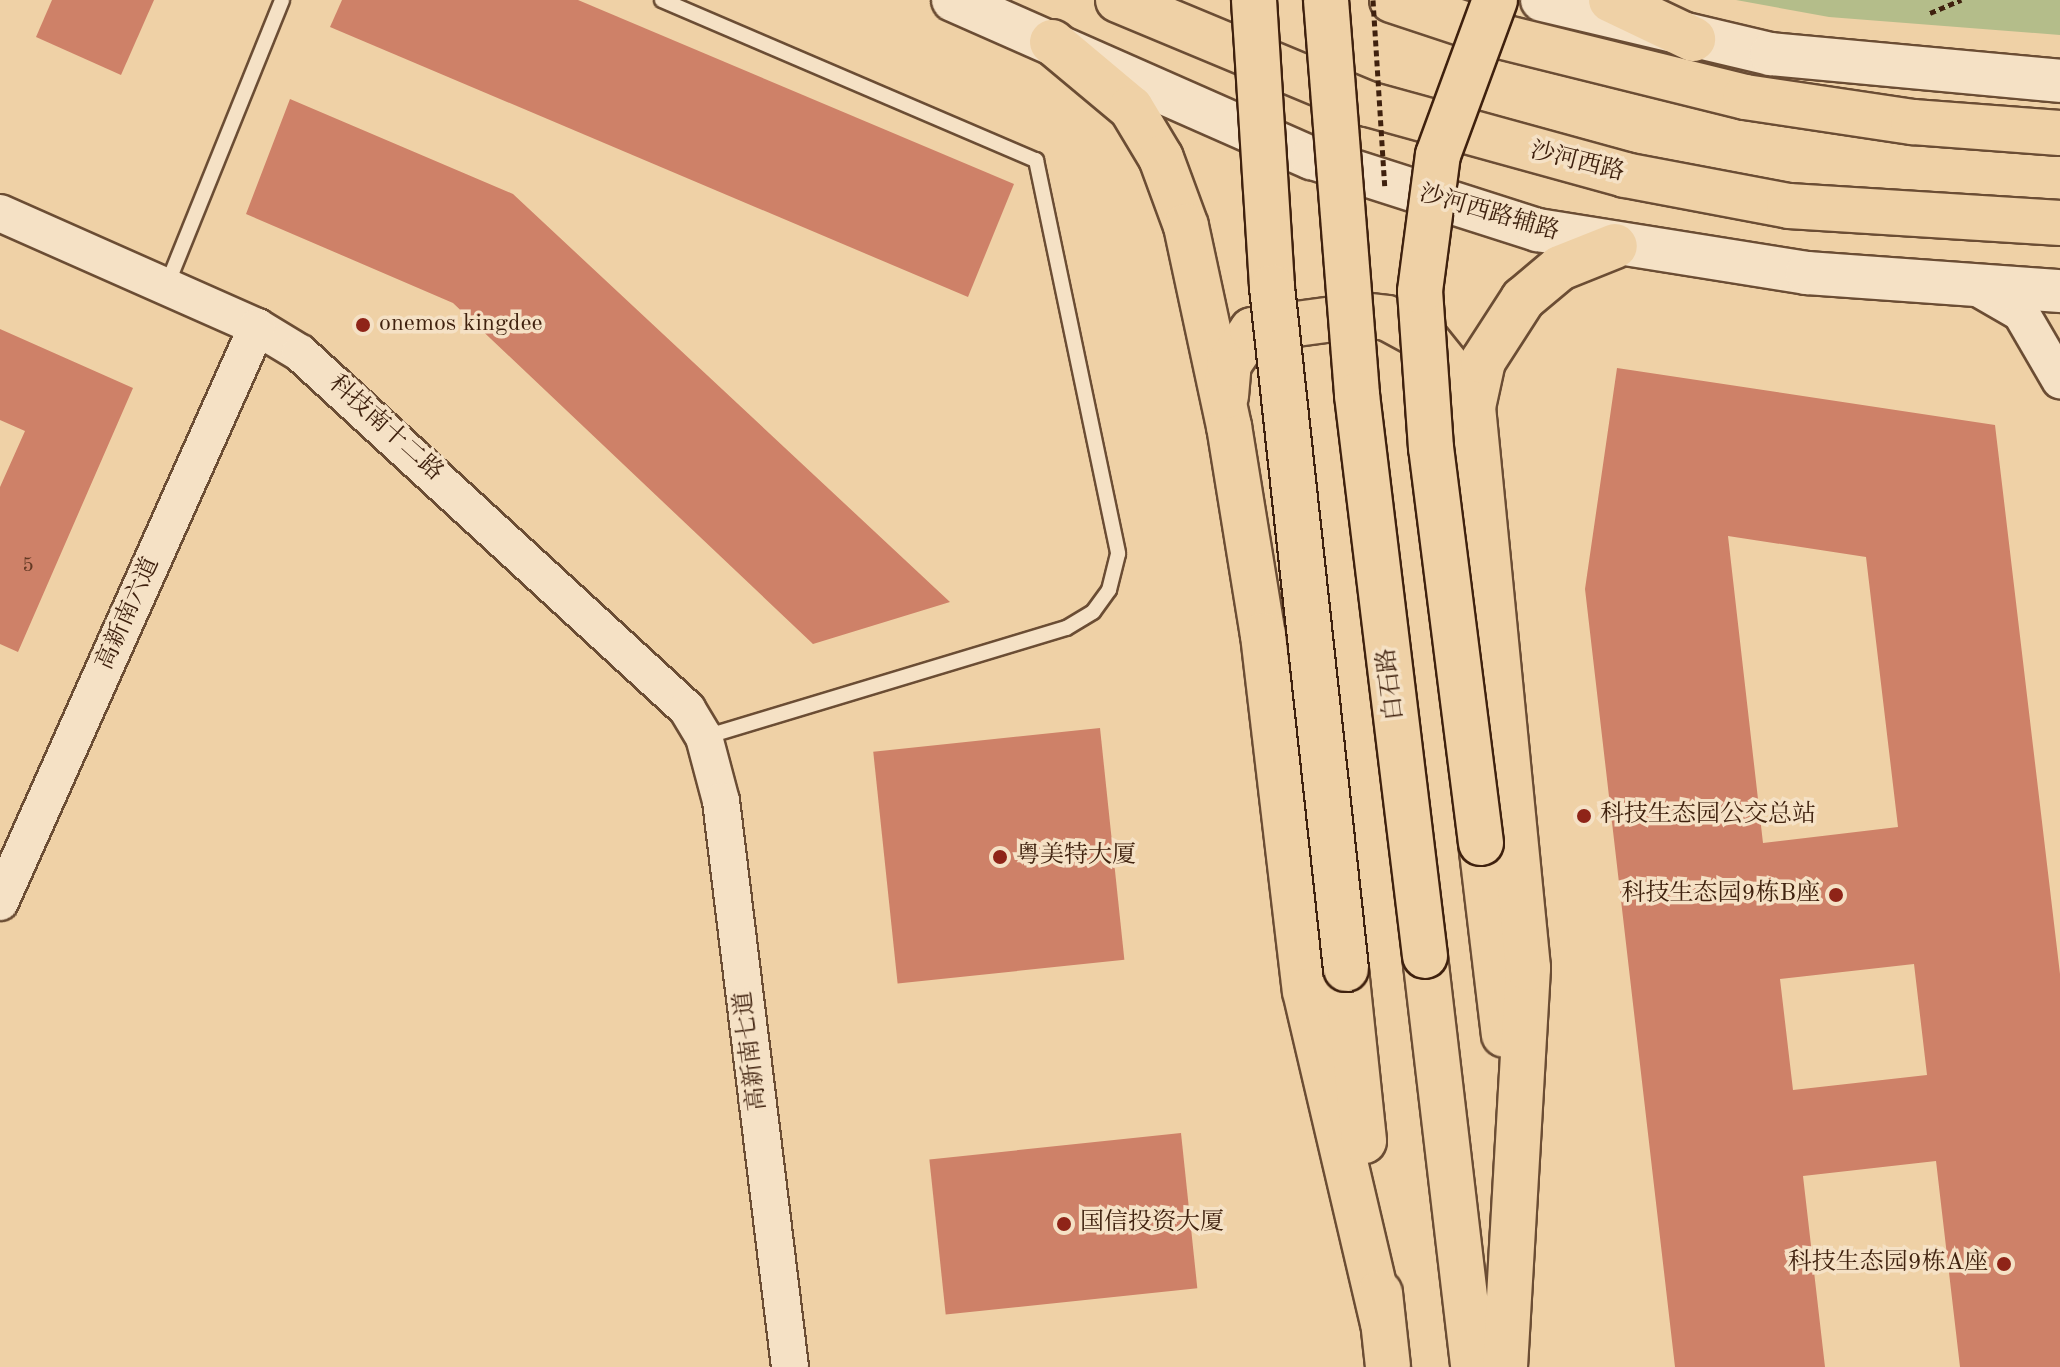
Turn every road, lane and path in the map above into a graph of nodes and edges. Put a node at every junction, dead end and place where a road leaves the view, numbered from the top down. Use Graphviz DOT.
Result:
graph roads {
  1 [pos="282,0"];
  2 [pos="662,0"];
  3 [pos="953,0"];
  4 [pos="1118,0"];
  5 [pos="1254,0"];
  6 [pos="1326,0"];
  7 [pos="1373,0"];
  8 [pos="1392,0"];
  9 [pos="1495,0"];
  10 [pos="1542,0"];
  11 [pos="1611,0"];
  12 [pos="1961,0"];
  13 [pos="1930,13"];
  14 [pos="1693,39"];
  15 [pos="1052,42"];
  16 [pos="2060,81"];
  17 [pos="2060,133"];
  18 [pos="1385,189"];
  19 [pos="0,213"];
  20 [pos="1877,216"];
  21 [pos="2060,223"];
  22 [pos="2060,241"];
  23 [pos="1615,246"];
  24 [pos="167,286"];
  25 [pos="1976,287"];
  26 [pos="2060,291"];
  27 [pos="257,327"];
  28 [pos="2060,380"];
  29 [pos="1229,426"];
  30 [pos="1473,436"];
  31 [pos="704,737"];
  32 [pos="0,902"];
  33 [pos="1519,1161"];
  34 [pos="1383,1323"];
  35 [pos="790,1367"];
  36 [pos="1388,1367"];
  37 [pos="1473,1367"];
  38 [pos="1505,1367"];
  1 -- 24 [label="lane"];
  2 -- 31 [label="lane"];
  3 -- 15 [label="main road, 沙河西路辅路"];
  4 -- 20 [label="main road, 沙河西路"];
  5 -- 34 [label="main road, bridge"];
  6 -- 37 [label="main road, 白石路, bridge"];
  7 -- 18 [label="path, bridge"];
  8 -- 17 [label="main road"];
  9 -- 33 [label="main road, bridge"];
  10 -- 14 [label="main road"];
  11 -- 14 [label="main road"];
  12 -- 13 [label="path"];
  14 -- 16 [label="main road"];
  15 -- 23 [label="main road, 沙河西路辅路"];
  15 -- 29 [label="main road"];
  19 -- 24 [label="street, 科技南十二路"];
  20 -- 21 [label="main road, 沙河西路"];
  20 -- 22 [label="main road"];
  23 -- 25 [label="main road, 沙河西路辅路"];
  23 -- 30 [label="main road"];
  24 -- 27 [label="street, 科技南十二路"];
  25 -- 26 [label="main road, 沙河西路辅路"];
  25 -- 28 [label="street"];
  27 -- 31 [label="street, 科技南十二路"];
  27 -- 32 [label="street, 高新南六道"];
  29 -- 30 [label="main road"];
  29 -- 34 [label="main road"];
  30 -- 33 [label="main road"];
  31 -- 35 [label="street, 高新南七道"];
  33 -- 38 [label="main road"];
  34 -- 36 [label="main road"];
}
